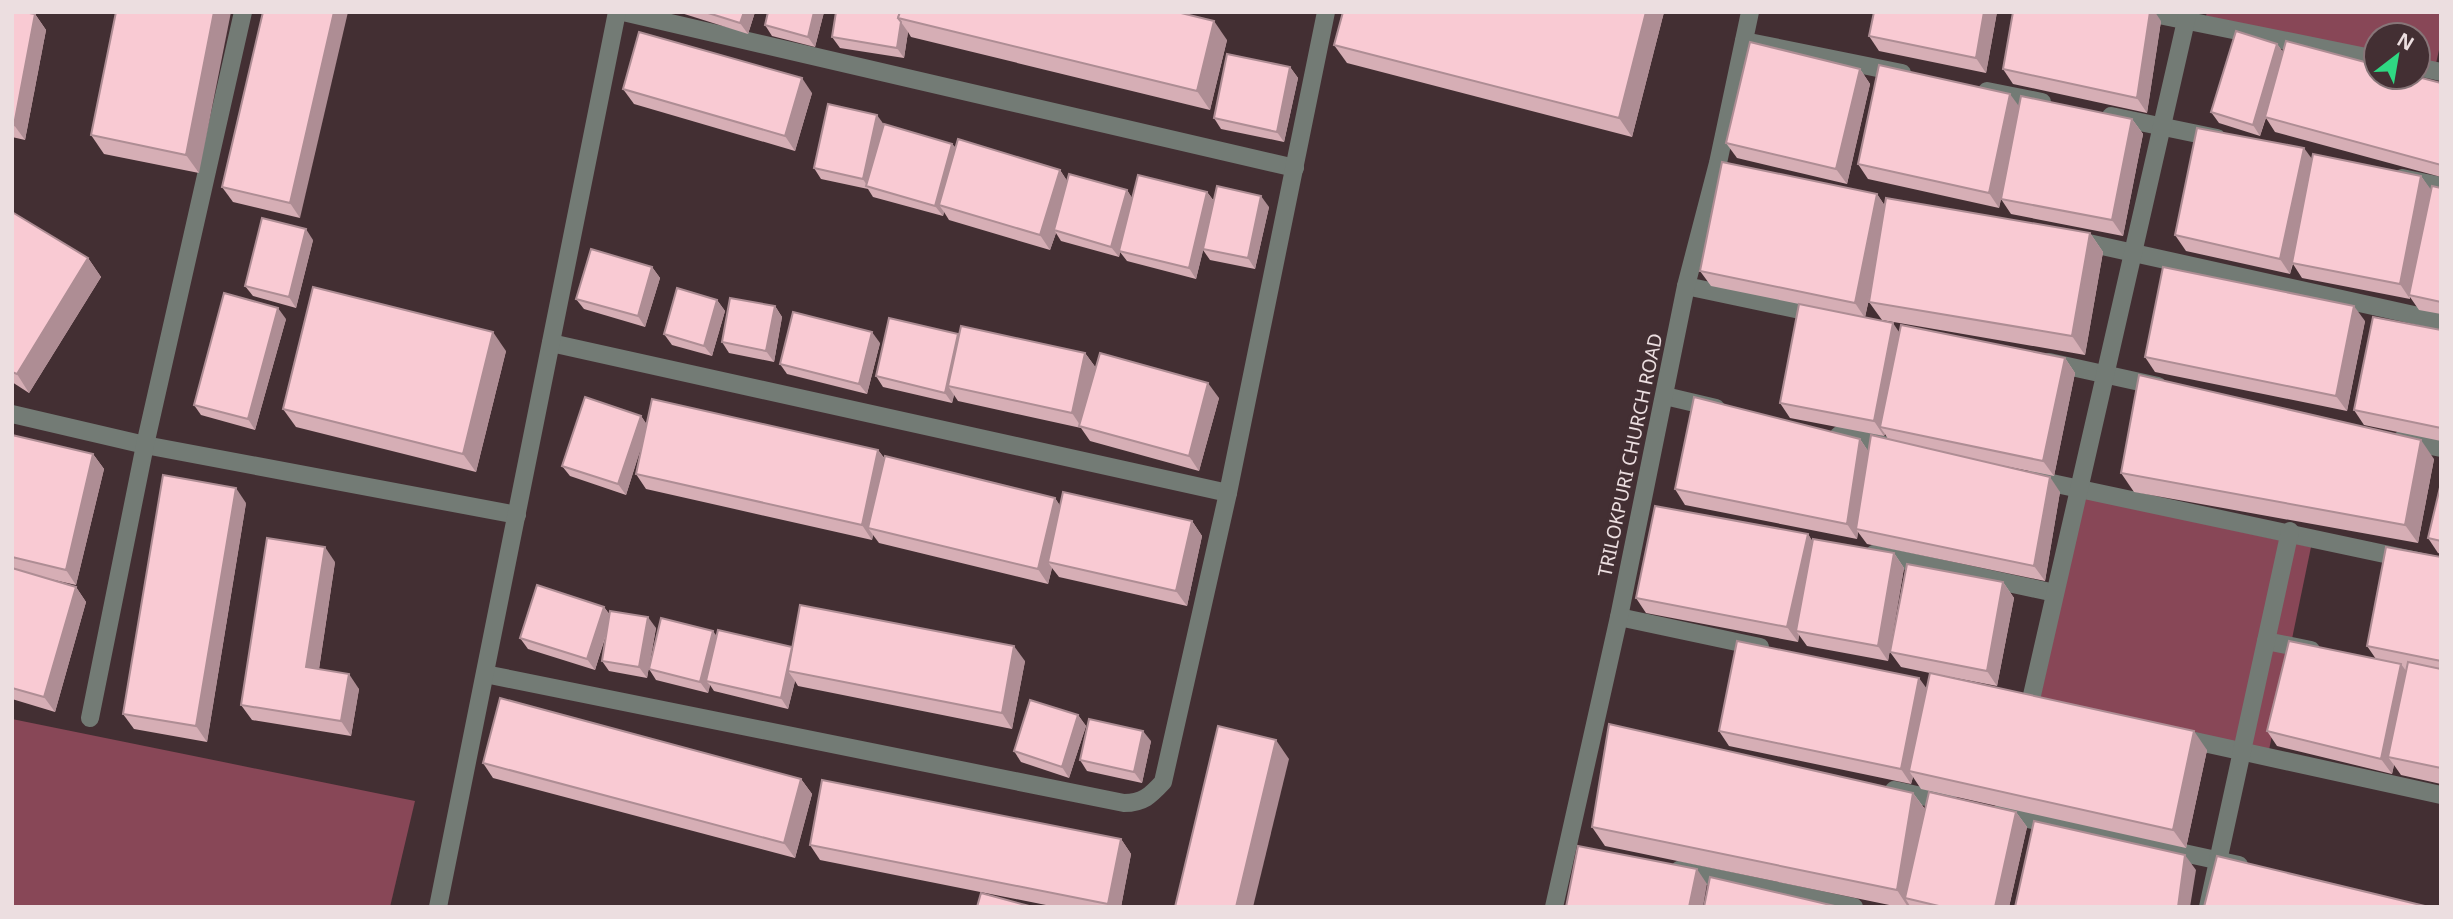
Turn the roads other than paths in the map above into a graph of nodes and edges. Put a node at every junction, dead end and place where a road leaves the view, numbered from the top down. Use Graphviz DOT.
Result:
graph roads {
  1 [pos="243,12"];
  2 [pos="617,12"];
  3 [pos="622,12"];
  4 [pos="1326,12"];
  5 [pos="1750,12"];
  6 [pos="2144,12"];
  7 [pos="2187,16"];
  8 [pos="1744,41"];
  9 [pos="2362,56"];
  10 [pos="1919,77"];
  11 [pos="1973,88"];
  12 [pos="2054,104"];
  13 [pos="2094,112"];
  14 [pos="2162,126"];
  15 [pos="2241,143"];
  16 [pos="1295,168"];
  17 [pos="2388,174"];
  18 [pos="2441,186"];
  19 [pos="2054,235"];
  20 [pos="2134,252"];
  21 [pos="1686,286"];
  22 [pos="1834,317"];
  23 [pos="2441,321"];
  24 [pos="551,343"];
  25 [pos="2036,359"];
  26 [pos="2103,373"];
  27 [pos="2171,388"];
  28 [pos="1665,396"];
  29 [pos="1731,411"];
  30 [pos="12,414"];
  31 [pos="1825,432"];
  32 [pos="2387,436"];
  33 [pos="145,445"];
  34 [pos="2441,448"];
  35 [pos="1905,450"];
  36 [pos="2012,474"];
  37 [pos="2078,489"];
  38 [pos="1228,493"];
  39 [pos="517,515"];
  40 [pos="2290,531"];
  41 [pos="1855,550"];
  42 [pos="2441,566"];
  43 [pos="2055,593"];
  44 [pos="1619,617"];
  45 [pos="2266,641"];
  46 [pos="1778,651"];
  47 [pos="2333,655"];
  48 [pos="485,674"];
  49 [pos="2030,704"];
  50 [pos="90,718"];
  51 [pos="2162,734"];
  52 [pos="2242,751"];
  53 [pos="1878,787"];
  54 [pos="2441,795"];
  55 [pos="2218,860"];
  56 [pos="1664,867"];
  57 [pos="2256,869"];
  58 [pos="438,907"];
  59 [pos="1554,907"];
  60 [pos="1854,907"];
  61 [pos="2208,907"];
  1 -- 33 [label="street"];
  2 -- 24 [label="street"];
  3 -- 16 [label="street"];
  4 -- 16 [label="street"];
  5 -- 8 [label="street, TRILOKPURI CHURCH ROAD"];
  6 -- 7 [label="street"];
  7 -- 9 [label="street"];
  7 -- 14 [label="street"];
  8 -- 10 [label="street"];
  8 -- 21 [label="street, TRILOKPURI CHURCH ROAD"];
  11 -- 12 [label="street"];
  13 -- 14 [label="street"];
  14 -- 15 [label="street"];
  14 -- 20 [label="street"];
  16 -- 38 [label="street"];
  17 -- 18 [label="street"];
  19 -- 20 [label="street"];
  20 -- 23 [label="street"];
  20 -- 26 [label="street"];
  21 -- 22 [label="street"];
  21 -- 28 [label="street, TRILOKPURI CHURCH ROAD"];
  24 -- 38 [label="street"];
  24 -- 39 [label="street"];
  25 -- 26 [label="street"];
  26 -- 27 [label="street"];
  26 -- 37 [label="street"];
  28 -- 29 [label="street"];
  28 -- 44 [label="street, TRILOKPURI CHURCH ROAD"];
  30 -- 33 [label="street"];
  31 -- 35 [label="street"];
  32 -- 34 [label="street"];
  33 -- 39 [label="street"];
  33 -- 50 [label="street"];
  36 -- 37 [label="street"];
  37 -- 40 [label="street"];
  37 -- 43 [label="street"];
  38 -- 48 [label="street"];
  39 -- 48 [label="street"];
  40 -- 42 [label="street"];
  40 -- 45 [label="street"];
  41 -- 43 [label="street"];
  43 -- 49 [label="street"];
  44 -- 46 [label="street"];
  44 -- 59 [label="street, TRILOKPURI CHURCH ROAD"];
  45 -- 47 [label="street"];
  45 -- 52 [label="street"];
  48 -- 58 [label="street"];
  51 -- 52 [label="street"];
  52 -- 54 [label="street"];
  52 -- 55 [label="street"];
  53 -- 55 [label="street"];
  55 -- 57 [label="street"];
  55 -- 61 [label="street"];
  56 -- 60 [label="street"];
}
